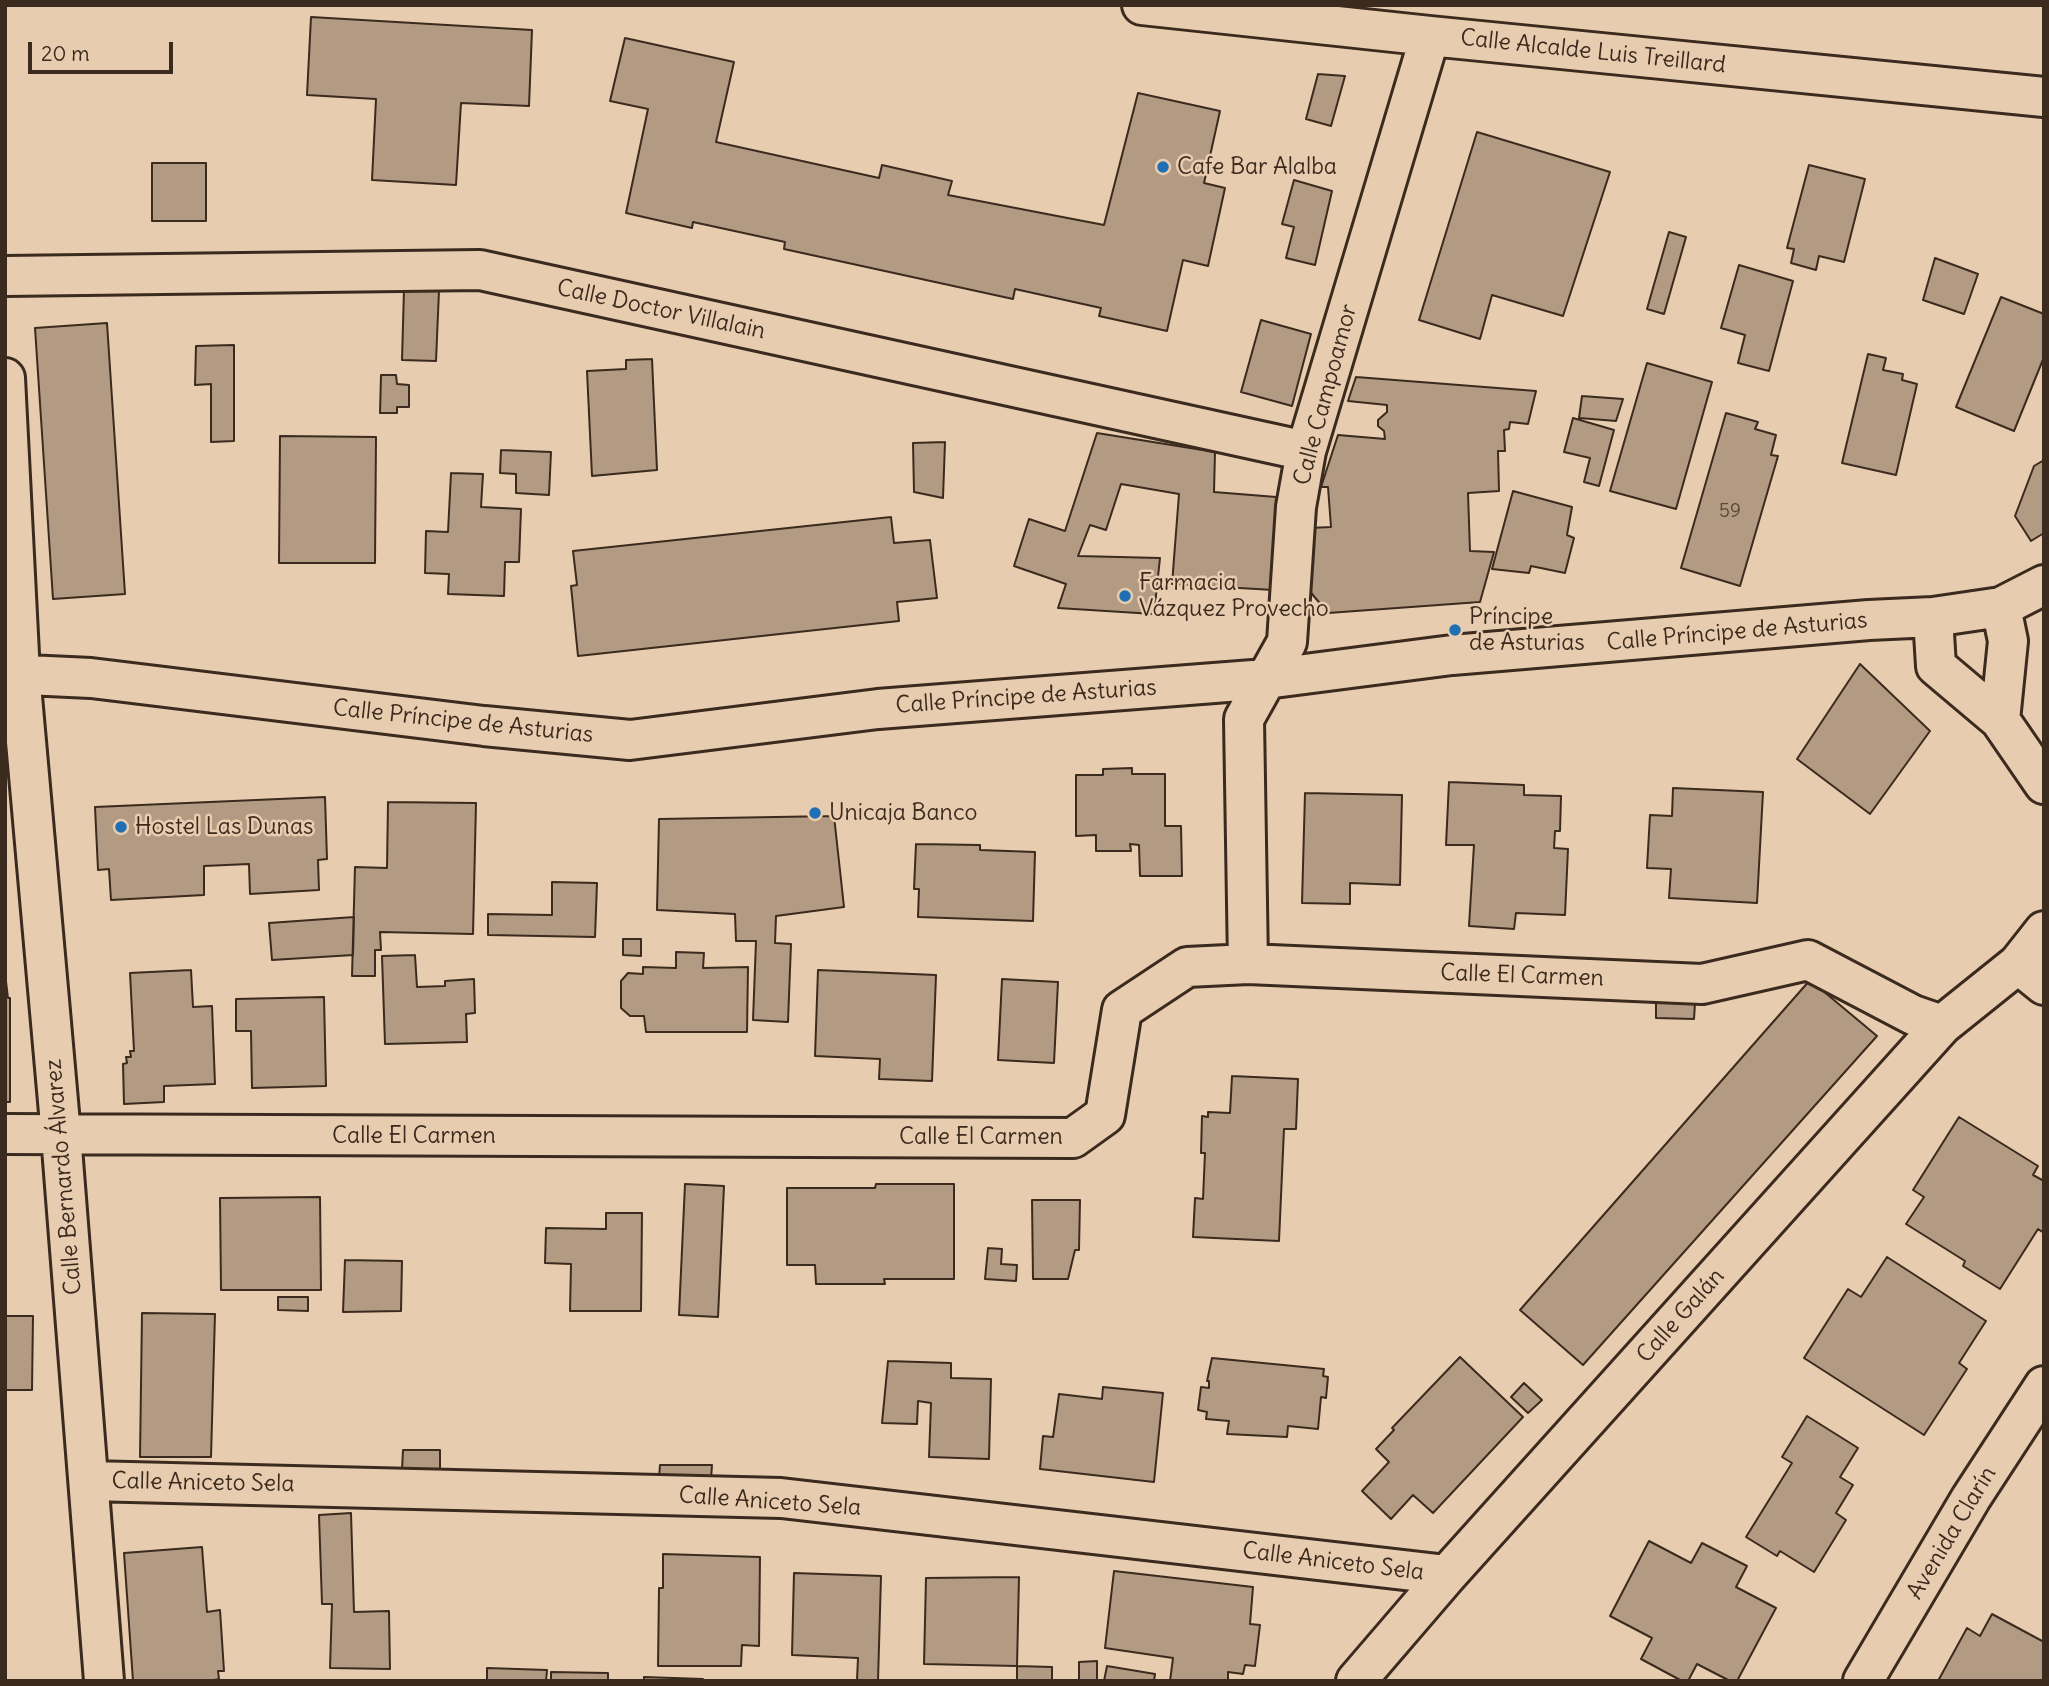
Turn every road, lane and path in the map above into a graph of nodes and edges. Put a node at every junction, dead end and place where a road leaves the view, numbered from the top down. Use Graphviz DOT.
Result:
graph roads {
  1 [pos="1142,5"];
  2 [pos="1430,36"];
  3 [pos="2044,97"];
  4 [pos="5,276"];
  5 [pos="5,378"];
  6 [pos="1306,451"];
  7 [pos="2044,585"];
  8 [pos="2001,607"];
  9 [pos="1933,617"];
  10 [pos="12,674"];
  11 [pos="1266,679"];
  12 [pos="2000,720"];
  13 [pos="2044,784"];
  14 [pos="2044,931"];
  15 [pos="1248,964"];
  16 [pos="2031,974"];
  17 [pos="1942,1025"];
  18 [pos="5,1134"];
  19 [pos="61,1135"];
  20 [pos="2044,1386"];
  21 [pos="89,1480"];
  22 [pos="1447,1575"];
  23 [pos="104,1681"];
  24 [pos="1356,1681"];
  25 [pos="1863,1681"];
  1 -- 2 [label="street, Calle Alcalde Luis Treillard"];
  2 -- 3 [label="street, Calle Alcalde Luis Treillard"];
  2 -- 6 [label="street, Calle Campoamor"];
  4 -- 6 [label="street, Calle Doctor Villalain"];
  5 -- 10 [label="street, Calle Bernardo Álvarez"];
  6 -- 11 [label="street, Calle Campoamor"];
  7 -- 8 [label="street, Calle Príncipe de Asturias"];
  8 -- 9 [label="street, Calle Príncipe de Asturias"];
  8 -- 12 [label="street"];
  9 -- 11 [label="street, Calle Príncipe de Asturias"];
  9 -- 12 [label="street"];
  10 -- 11 [label="street, Calle Príncipe de Asturias"];
  10 -- 19 [label="street, Calle Bernardo Álvarez"];
  11 -- 15 [label="street, Calle Campoamor"];
  12 -- 13 [label="street"];
  14 -- 16 [label="street, Calle Galán"];
  15 -- 17 [label="street, Calle El Carmen"];
  15 -- 19 [label="street, Calle El Carmen"];
  16 -- 17 [label="street, Calle Galán"];
  17 -- 22 [label="street, Calle Galán"];
  18 -- 19 [label="street, Calle El Carmen"];
  19 -- 21 [label="street, Calle Bernardo Álvarez"];
  20 -- 25 [label="street, Avenida Clarín"];
  21 -- 22 [label="street, Calle Aniceto Sela"];
  21 -- 23 [label="street, Calle Bernardo Álvarez"];
  22 -- 24 [label="street, Calle Galán"];
}
